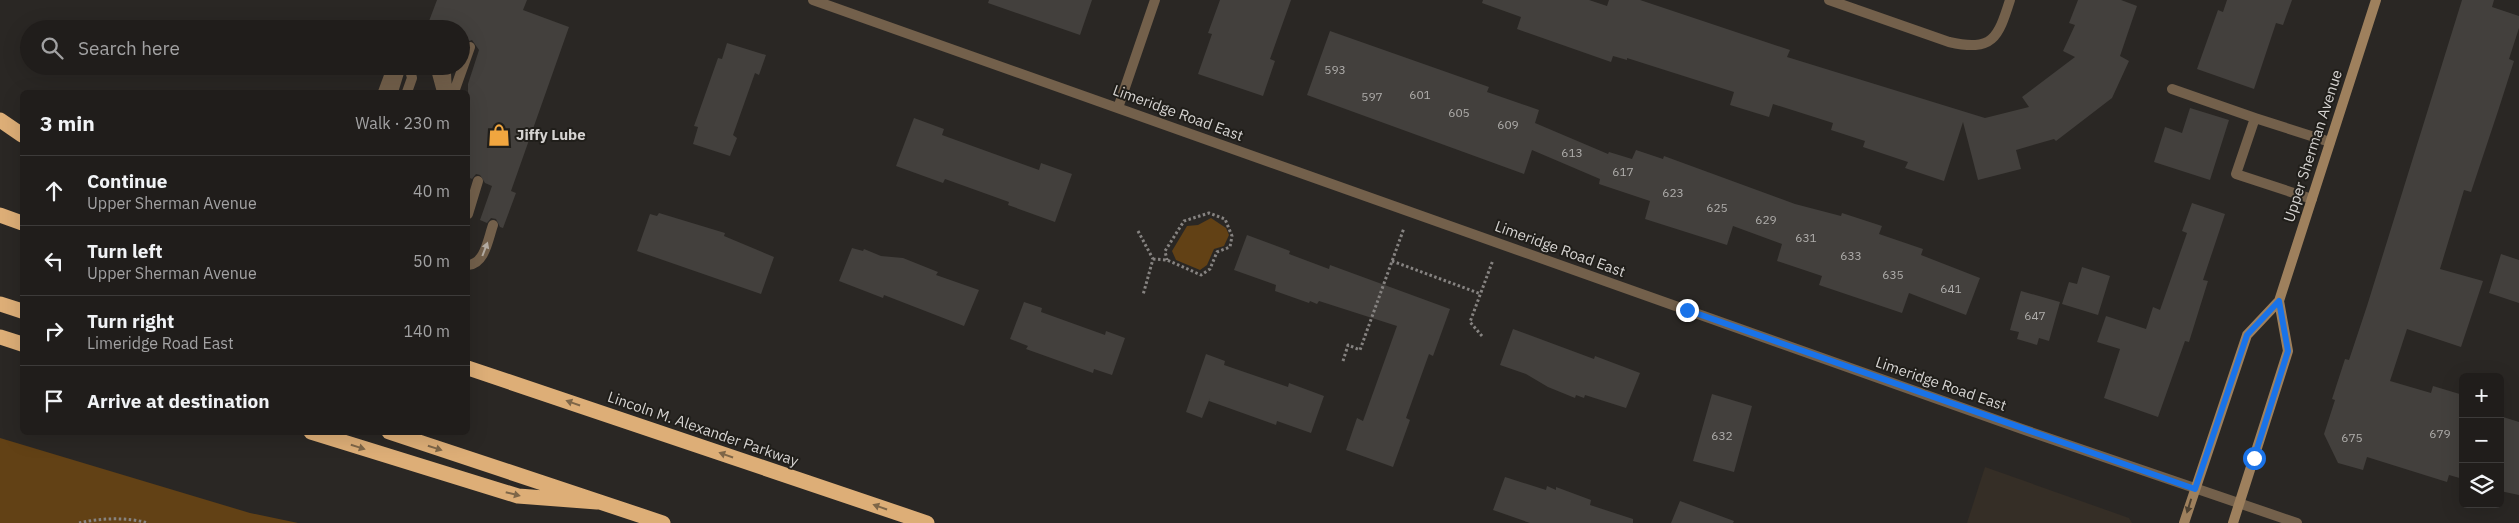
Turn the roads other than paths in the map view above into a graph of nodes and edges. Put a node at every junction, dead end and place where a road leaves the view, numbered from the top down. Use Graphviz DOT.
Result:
graph roads {
  1 [pos="813,0"];
  2 [pos="1155,0"];
  3 [pos="1829,0"];
  4 [pos="2010,0"];
  5 [pos="2376,0"];
  6 [pos="389,75"];
  7 [pos="398,75"];
  8 [pos="411,75"];
  9 [pos="437,75"];
  10 [pos="446,75"];
  11 [pos="460,75"];
  12 [pos="2172,89"];
  13 [pos="384,90"];
  14 [pos="394,90"];
  15 [pos="408,90"];
  16 [pos="441,90"];
  17 [pos="447,90"];
  18 [pos="455,90"];
  19 [pos="1118,108"];
  20 [pos="2255,118"];
  21 [pos="0,120"];
  22 [pos="20,134"];
  23 [pos="2330,142"];
  24 [pos="478,181"];
  25 [pos="2312,199"];
  26 [pos="470,207"];
  27 [pos="0,215"];
  28 [pos="20,222"];
  29 [pos="493,225"];
  30 [pos="470,265"];
  31 [pos="2279,301"];
  32 [pos="0,304"];
  33 [pos="20,310"];
  34 [pos="0,337"];
  35 [pos="20,343"];
  36 [pos="470,369"];
  37 [pos="321,435"];
  38 [pos="398,435"];
  39 [pos="2195,489"];
  40 [pos="597,502"];
  41 [pos="2240,504"];
  42 [pos="663,523"];
  43 [pos="927,523"];
  44 [pos="2184,523"];
  45 [pos="2233,523"];
  46 [pos="2297,523"];
  1 -- 19 [label="street, Limeridge Road East"];
  2 -- 19 [label="street"];
  3 -- 4 [label="street"];
  5 -- 23 [label="main road, Upper Sherman Avenue"];
  6 -- 13 [label="street"];
  7 -- 14 [label="street"];
  8 -- 15 [label="street"];
  9 -- 16 [label="street"];
  10 -- 17 [label="street"];
  11 -- 18 [label="street"];
  12 -- 20 [label="street"];
  19 -- 39 [label="street, Limeridge Road East"];
  20 -- 23 [label="street"];
  20 -- 25 [label="street"];
  21 -- 22 [label="highway"];
  23 -- 25 [label="main road, Upper Sherman Avenue"];
  24 -- 26 [label="street"];
  25 -- 31 [label="main road, Upper Sherman Avenue"];
  27 -- 28 [label="highway"];
  30 -- 29 [label="street, one-way"];
  31 -- 39 [label="main road, Upper Sherman Avenue"];
  31 -- 41 [label="main road, Upper Sherman Avenue"];
  32 -- 33 [label="highway"];
  34 -- 35 [label="highway"];
  43 -- 36 [label="highway, Lincoln M. Alexander Parkway, one-way"];
  37 -- 40 [label="highway, one-way"];
  38 -- 40 [label="highway, one-way"];
  39 -- 41 [label="street, Limeridge Road East"];
  39 -- 44 [label="main road, Upper Sherman Avenue, one-way"];
  40 -- 42 [label="highway"];
  41 -- 45 [label="main road, Upper Sherman Avenue"];
  41 -- 46 [label="street, Limeridge Road East"];
}
